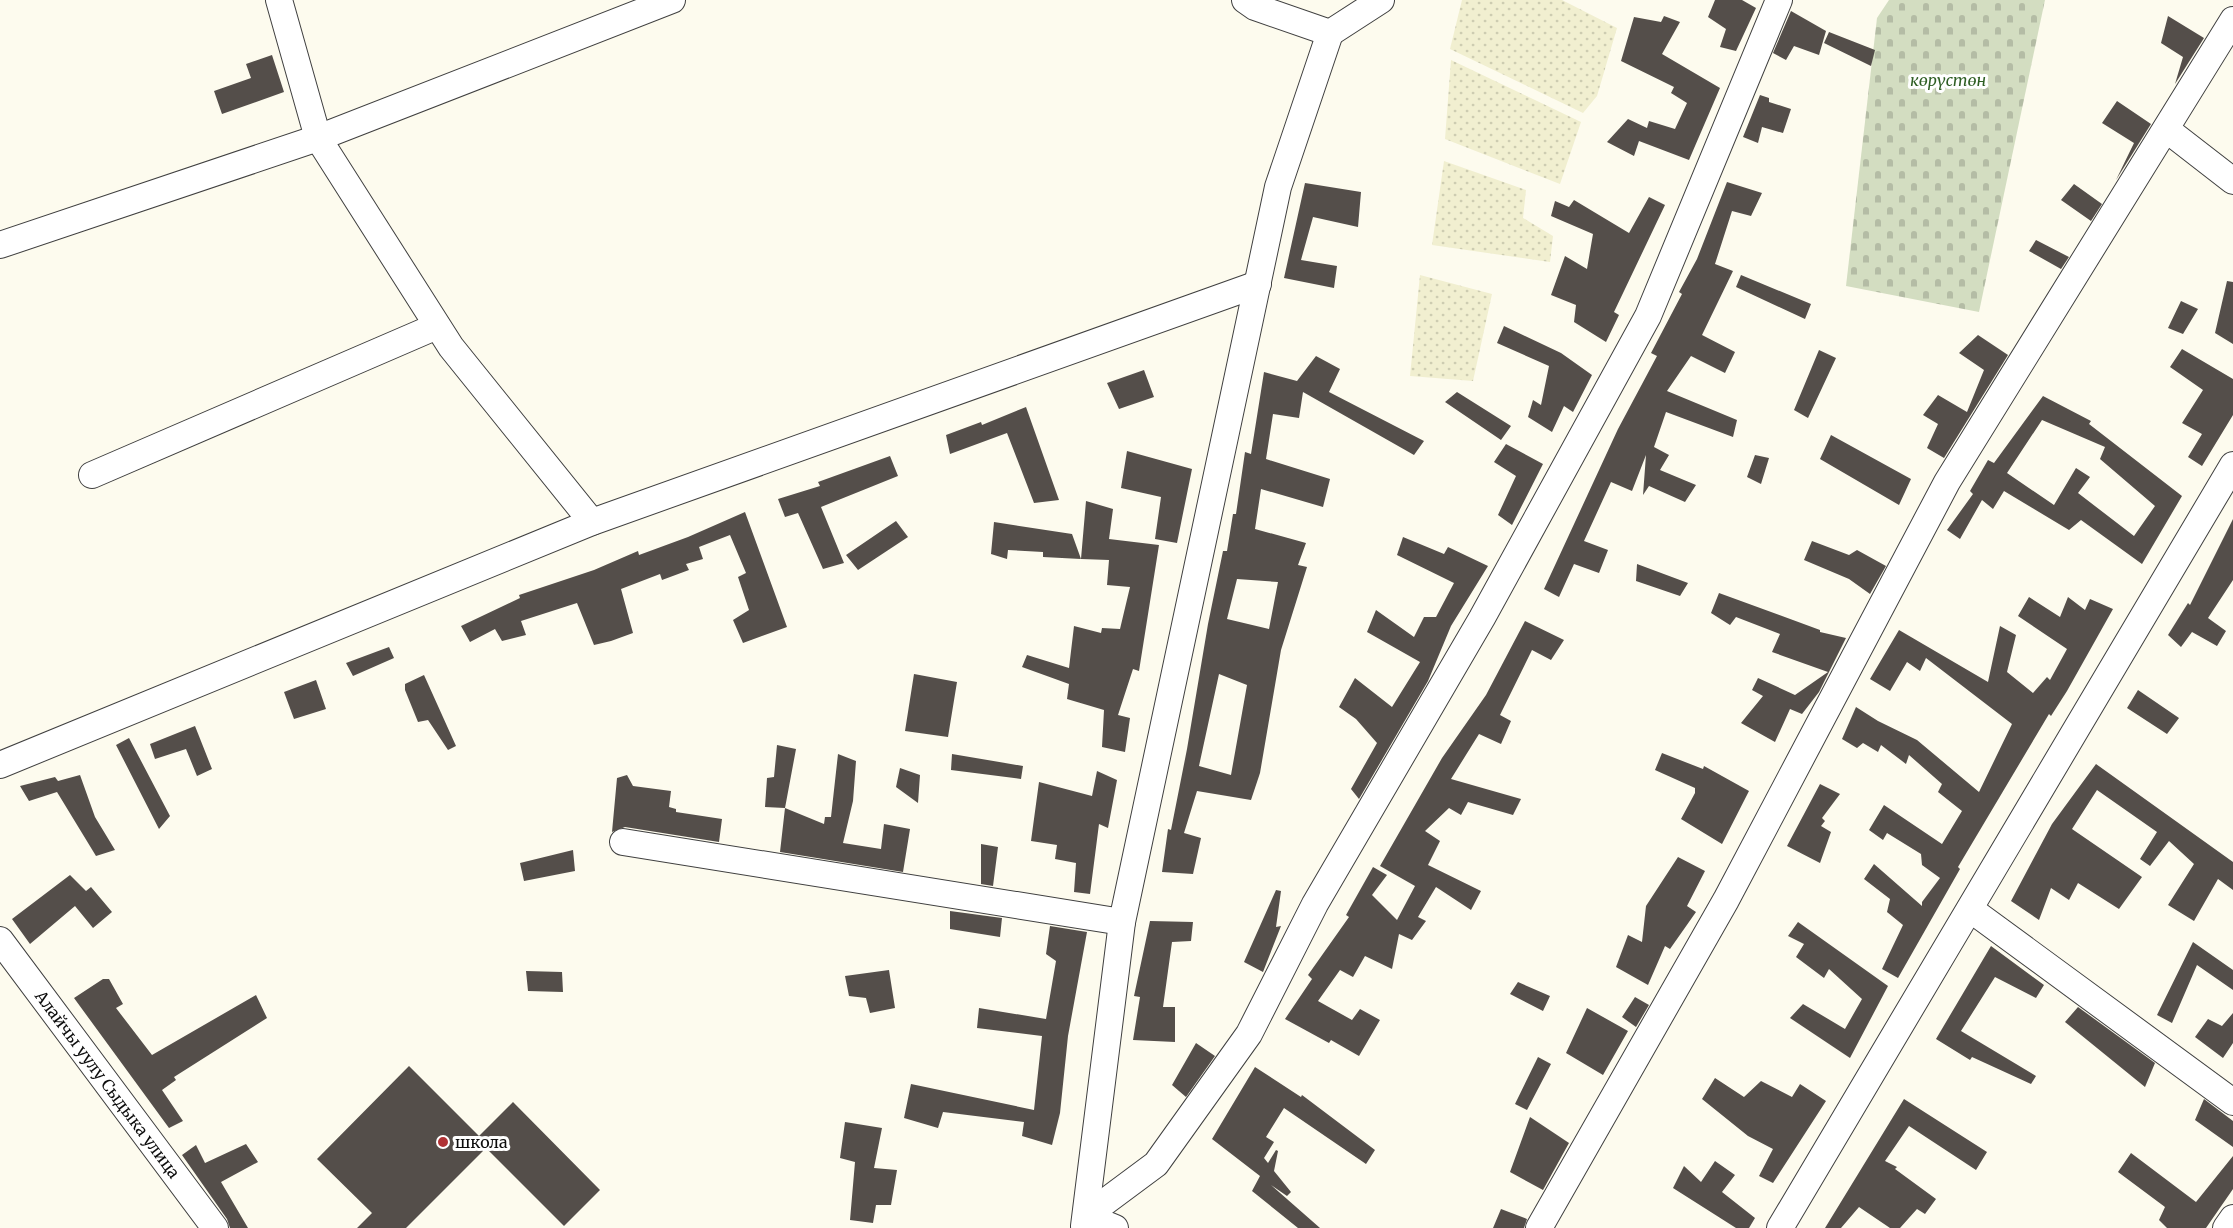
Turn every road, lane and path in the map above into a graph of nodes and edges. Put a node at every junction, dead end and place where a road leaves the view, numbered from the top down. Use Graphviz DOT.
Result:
graph roads {
  1 [pos="279,0"];
  2 [pos="672,0"];
  3 [pos="1245,0"];
  4 [pos="1380,0"];
  5 [pos="1779,0"];
  6 [pos="2233,20"];
  7 [pos="1330,33"];
  8 [pos="2166,129"];
  9 [pos="318,138"];
  10 [pos="2233,181"];
  11 [pos="0,245"];
  12 [pos="1258,284"];
  13 [pos="437,326"];
  14 [pos="2233,465"];
  15 [pos="92,475"];
  16 [pos="592,522"];
  17 [pos="0,765"];
  18 [pos="623,842"];
  19 [pos="1970,909"];
  20 [pos="1122,922"];
  21 [pos="0,940"];
  22 [pos="2230,1090"];
  23 [pos="2233,1218"];
  24 [pos="1085,1222"];
  25 [pos="215,1228"];
  26 [pos="1114,1228"];
  27 [pos="1539,1228"];
  28 [pos="1780,1228"];
  29 [pos="2226,1228"];
  1 -- 9 [label="street"];
  2 -- 9 [label="street"];
  3 -- 7 [label="street"];
  4 -- 7 [label="street"];
  5 -- 24 [label="street"];
  6 -- 8 [label="street"];
  7 -- 12 [label="street"];
  8 -- 10 [label="street"];
  8 -- 27 [label="street"];
  9 -- 11 [label="street"];
  9 -- 13 [label="street"];
  12 -- 16 [label="street"];
  12 -- 20 [label="street"];
  13 -- 15 [label="street"];
  13 -- 16 [label="street"];
  14 -- 19 [label="street"];
  16 -- 17 [label="street"];
  18 -- 20 [label="street"];
  19 -- 22 [label="street"];
  19 -- 28 [label="street"];
  20 -- 24 [label="street"];
  21 -- 25 [label="street, Алайчы уулу Сыдыка улица"];
  23 -- 29 [label="street"];
  24 -- 26 [label="street"];
}
